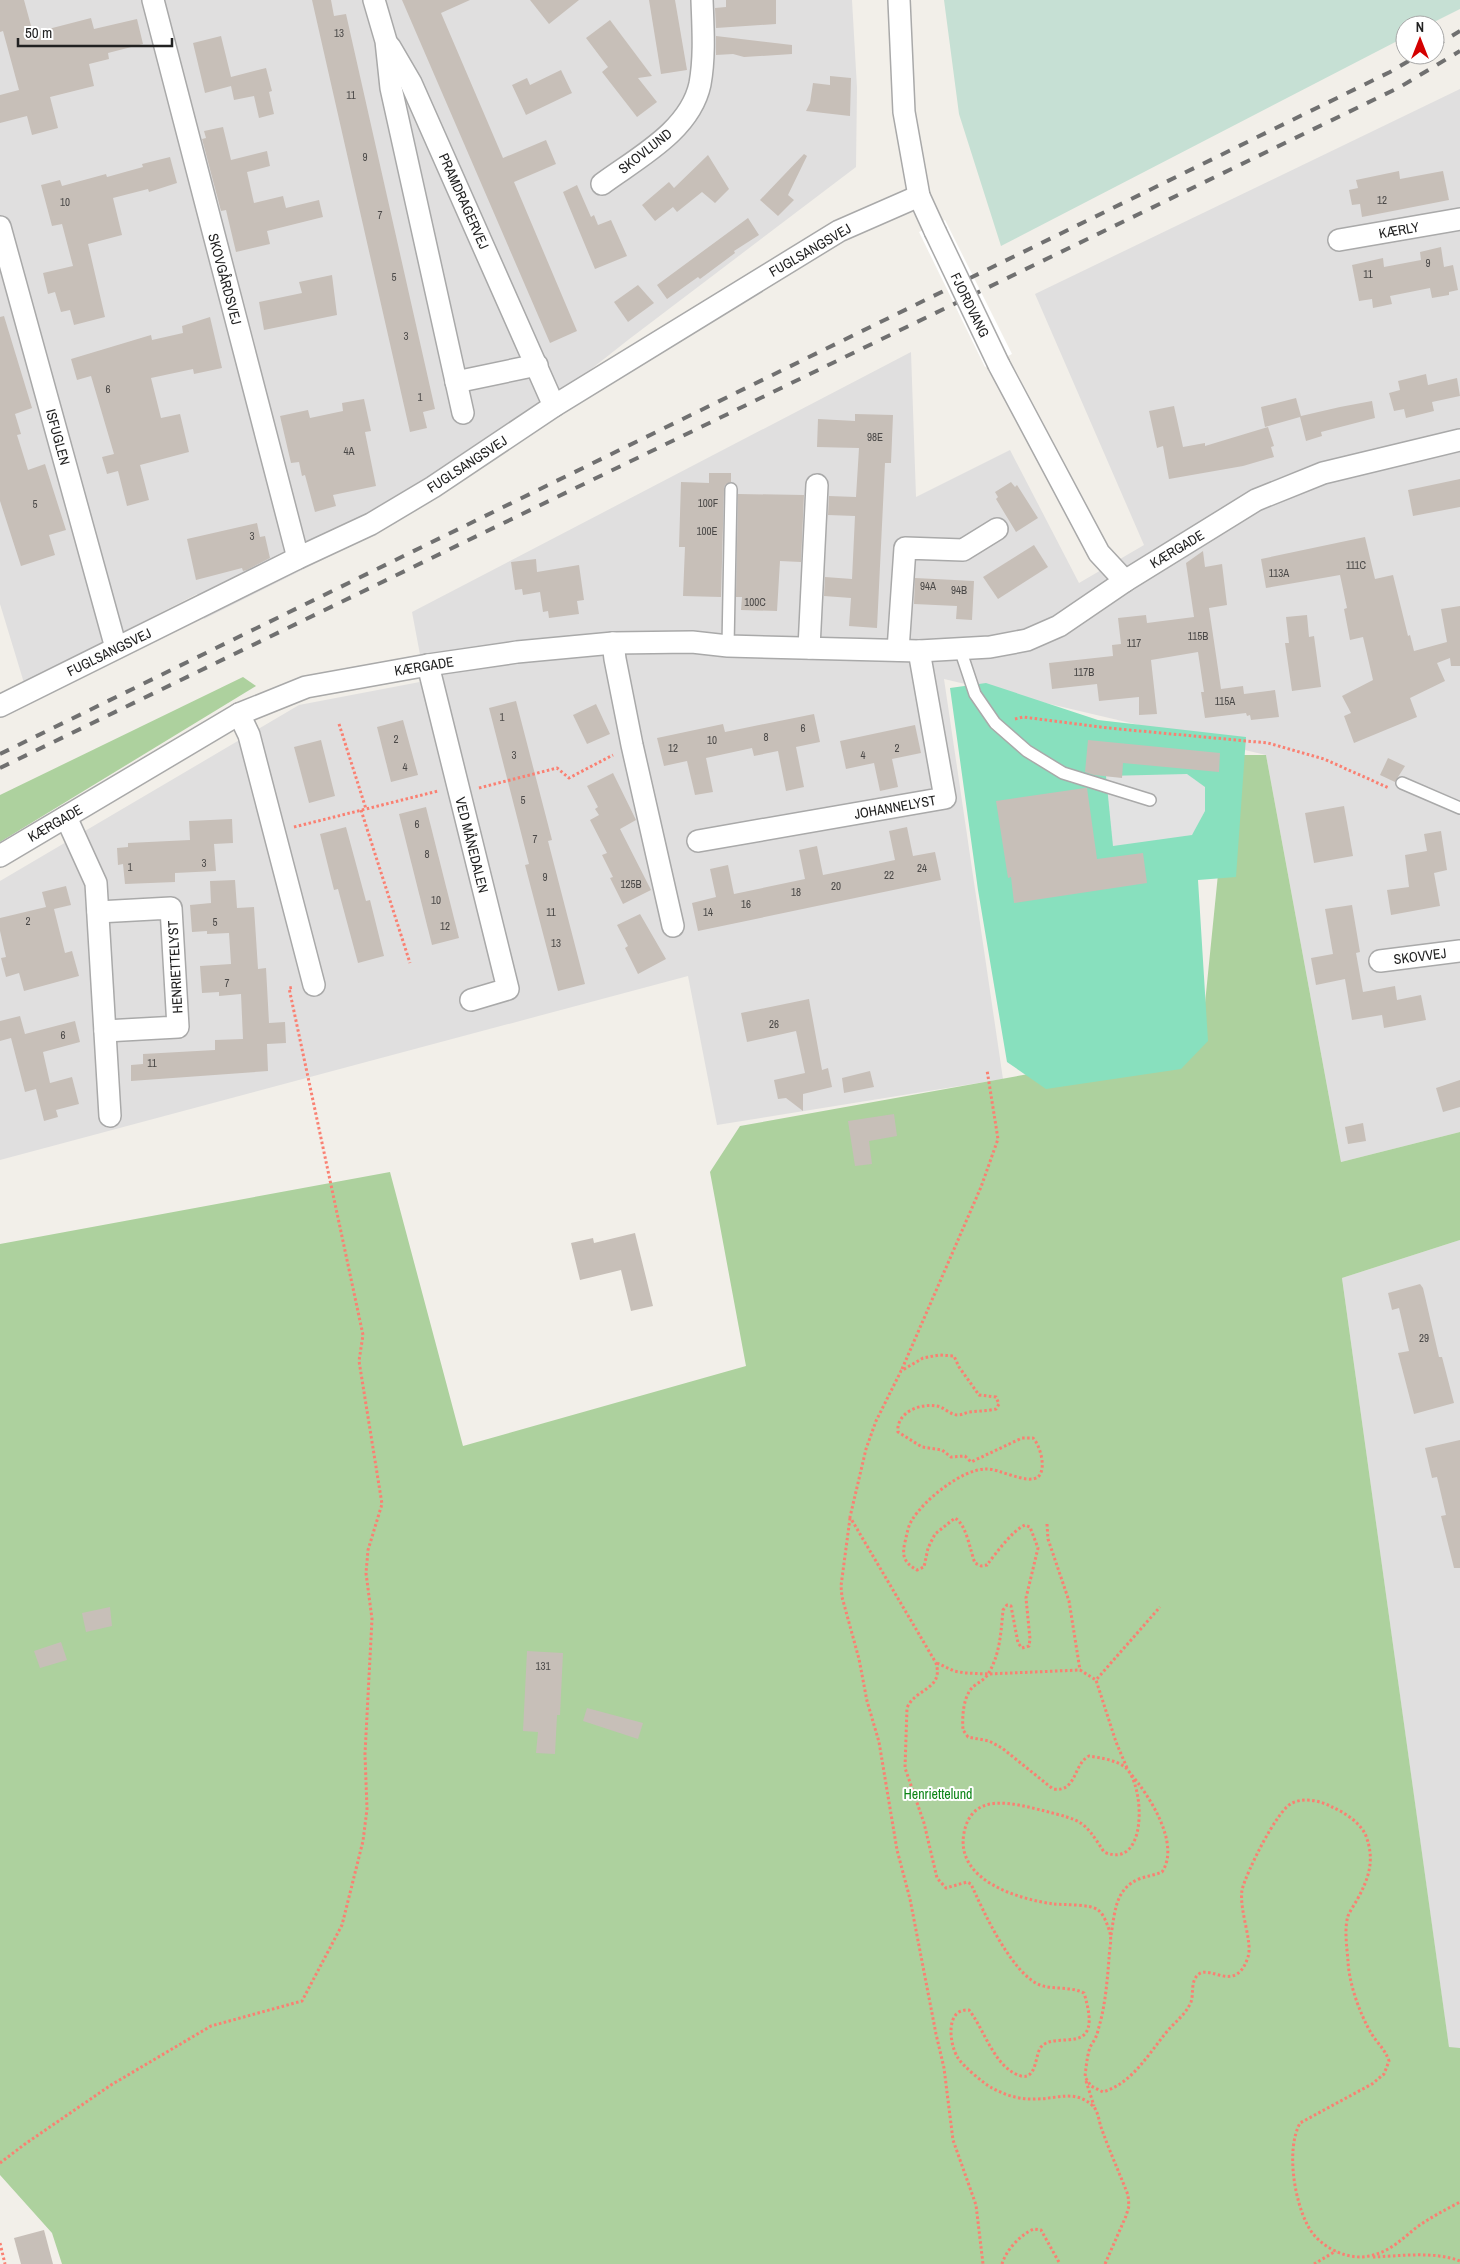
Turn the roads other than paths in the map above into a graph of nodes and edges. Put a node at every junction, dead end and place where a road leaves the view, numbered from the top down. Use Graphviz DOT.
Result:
graph roads {
  1 [pos="153,0"];
  2 [pos="374,0"];
  3 [pos="702,0"];
  4 [pos="899,0"];
  5 [pos="386,41"];
  6 [pos="602,184"];
  7 [pos="918,196"];
  8 [pos="1460,219"];
  9 [pos="0,227"];
  10 [pos="1338,240"];
  11 [pos="537,365"];
  12 [pos="456,382"];
  13 [pos="554,406"];
  14 [pos="463,413"];
  15 [pos="1460,440"];
  16 [pos="818,485"];
  17 [pos="731,489"];
  18 [pos="997,530"];
  19 [pos="298,558"];
  20 [pos="1125,581"];
  21 [pos="614,643"];
  22 [pos="728,646"];
  23 [pos="116,648"];
  24 [pos="809,648"];
  25 [pos="960,649"];
  26 [pos="898,650"];
  27 [pos="919,651"];
  28 [pos="428,665"];
  29 [pos="0,706"];
  30 [pos="239,714"];
  31 [pos="1399,787"];
  32 [pos="1150,800"];
  33 [pos="1460,808"];
  34 [pos="66,817"];
  35 [pos="698,841"];
  36 [pos="0,856"];
  37 [pos="98,912"];
  38 [pos="673,926"];
  39 [pos="1460,952"];
  40 [pos="1380,961"];
  41 [pos="314,986"];
  42 [pos="472,1000"];
  43 [pos="105,1031"];
  44 [pos="110,1116"];
  1 -- 19 [label="street, SKOVGÅRDSVEJ"];
  2 -- 5 [label="street, PRAMDRAGERVEJ"];
  3 -- 6 [label="street, SKOVLUND"];
  4 -- 7 [label="street, FJORDVANG"];
  5 -- 11 [label="street, PRAMDRAGERVEJ"];
  5 -- 12 [label="street, PRAMDRAGERVEJ"];
  7 -- 13 [label="street, FUGLSANGSVEJ"];
  7 -- 20 [label="street, FJORDVANG, bridge"];
  8 -- 10 [label="street, KÆRLY"];
  9 -- 23 [label="street, ISFUGLEN"];
  11 -- 12 [label="street"];
  11 -- 13 [label="street, PRAMDRAGERVEJ"];
  12 -- 14 [label="street, PRAMDRAGERVEJ"];
  13 -- 19 [label="street, FUGLSANGSVEJ"];
  15 -- 20 [label="street, KÆRGADE"];
  16 -- 24 [label="street"];
  17 -- 22 [label="lane"];
  18 -- 26 [label="street"];
  19 -- 23 [label="street, FUGLSANGSVEJ"];
  20 -- 25 [label="street, KÆRGADE"];
  21 -- 22 [label="street, KÆRGADE"];
  21 -- 28 [label="street, KÆRGADE"];
  21 -- 38 [label="street"];
  22 -- 24 [label="street, KÆRGADE"];
  23 -- 29 [label="street, FUGLSANGSVEJ"];
  24 -- 26 [label="street, KÆRGADE"];
  25 -- 27 [label="street, KÆRGADE"];
  25 -- 32 [label="lane"];
  26 -- 27 [label="street, KÆRGADE"];
  27 -- 35 [label="street, JOHANNELYST"];
  28 -- 30 [label="street, KÆRGADE"];
  28 -- 42 [label="street, VED MÅNEDALEN"];
  30 -- 34 [label="street, KÆRGADE"];
  30 -- 41 [label="street"];
  31 -- 33 [label="lane"];
  34 -- 36 [label="street, KÆRGADE"];
  34 -- 37 [label="street"];
  37 -- 43 [label="street"];
  37 -- 43 [label="street, HENRIETTELYST"];
  39 -- 40 [label="street, SKOVVEJ"];
  43 -- 44 [label="street"];
}
